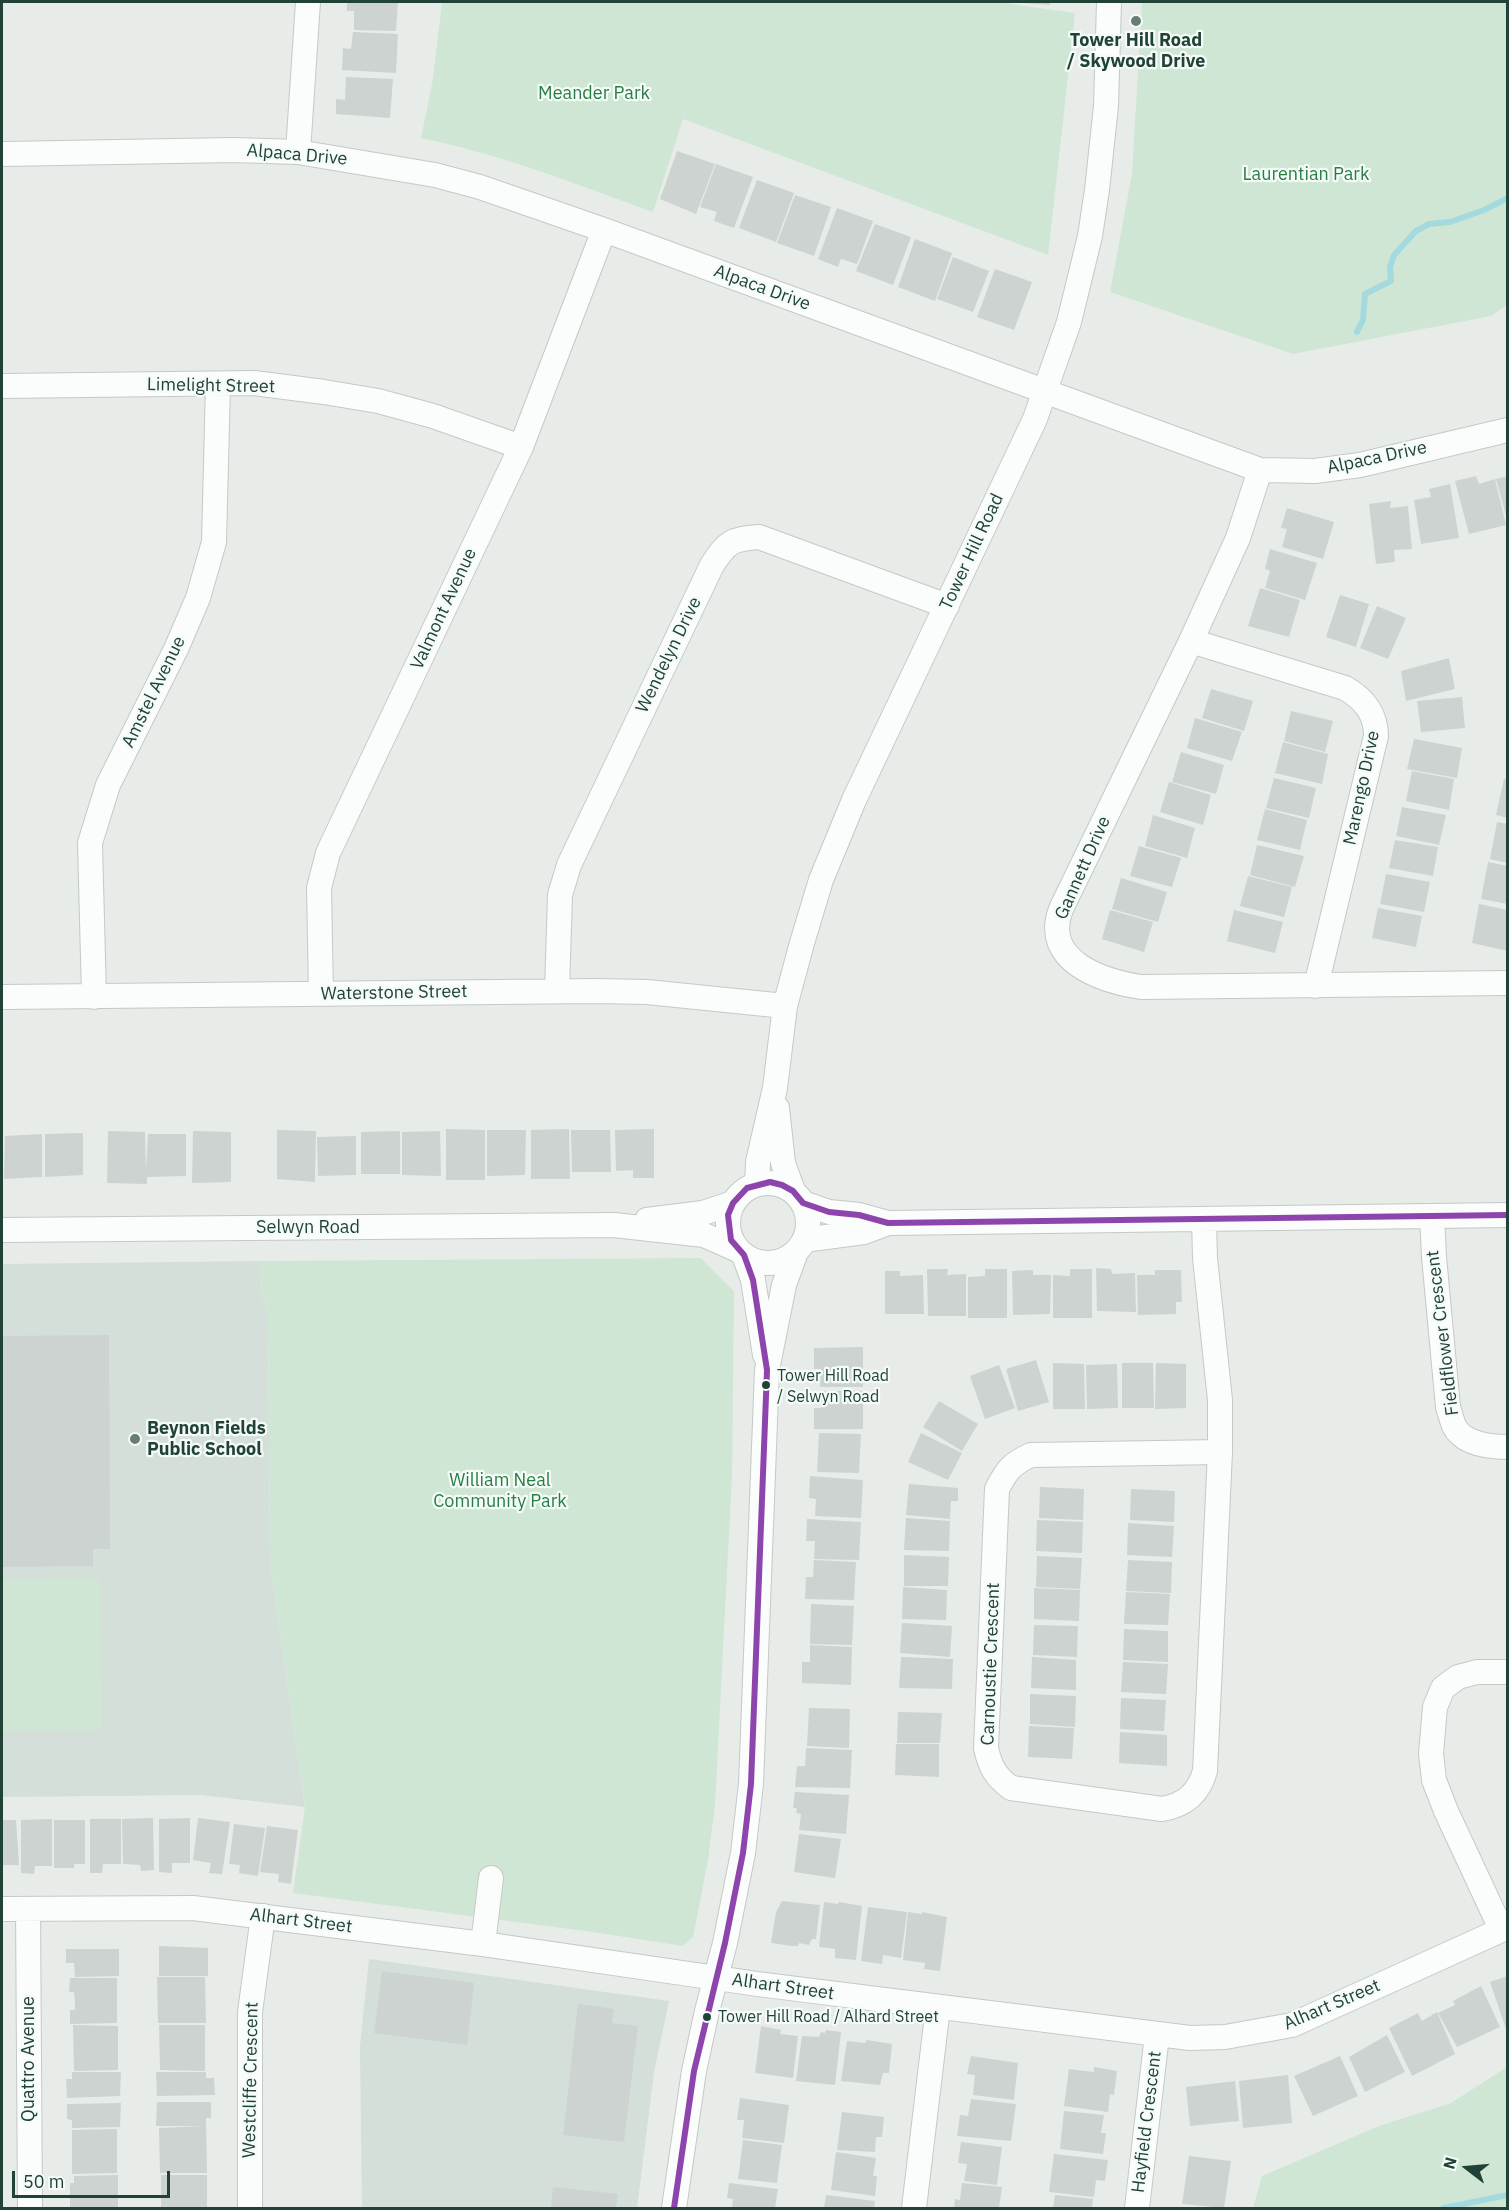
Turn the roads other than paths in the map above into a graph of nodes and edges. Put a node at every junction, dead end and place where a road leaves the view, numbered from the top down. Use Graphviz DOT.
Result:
graph roads {
  1 [pos="308,2"];
  2 [pos="1109,2"];
  3 [pos="298,152"];
  4 [pos="2,154"];
  5 [pos="604,230"];
  6 [pos="218,385"];
  7 [pos="2,386"];
  8 [pos="1045,393"];
  9 [pos="1508,430"];
  10 [pos="521,447"];
  11 [pos="1260,470"];
  12 [pos="947,606"];
  13 [pos="1191,641"];
  14 [pos="1508,983"];
  15 [pos="1316,986"];
  16 [pos="557,991"];
  17 [pos="321,994"];
  18 [pos="94,997"];
  19 [pos="2,998"];
  20 [pos="785,1006"];
  21 [pos="775,1088"];
  22 [pos="757,1184"];
  23 [pos="798,1197"];
  24 [pos="733,1203"];
  25 [pos="1508,1215"];
  26 [pos="1432,1216"];
  27 [pos="1204,1219"];
  28 [pos="888,1223"];
  29 [pos="614,1225"];
  30 [pos="2,1230"];
  31 [pos="800,1246"];
  32 [pos="741,1253"];
  33 [pos="767,1370"];
  34 [pos="1508,1447"];
  35 [pos="1220,1452"];
  36 [pos="1508,1672"];
  37 [pos="491,1878"];
  38 [pos="28,1909"];
  39 [pos="2,1910"];
  40 [pos="263,1916"];
  41 [pos="1504,1928"];
  42 [pos="483,1944"];
  43 [pos="716,1978"];
  44 [pos="938,2007"];
  45 [pos="1157,2035"];
  46 [pos="30,2208"];
  47 [pos="250,2208"];
  48 [pos="674,2208"];
  49 [pos="914,2208"];
  50 [pos="1137,2208"];
  1 -- 3 [label="street"];
  2 -- 8 [label="street, Tower Hill Road"];
  3 -- 4 [label="street, Alpaca Drive"];
  3 -- 5 [label="street, Alpaca Drive"];
  5 -- 8 [label="street, Alpaca Drive"];
  5 -- 10 [label="street, Valmont Avenue"];
  6 -- 7 [label="street, Limelight Street"];
  6 -- 10 [label="street, Limelight Street"];
  6 -- 18 [label="street, Amstel Avenue"];
  8 -- 11 [label="street, Alpaca Drive"];
  8 -- 12 [label="street, Tower Hill Road"];
  9 -- 11 [label="street, Alpaca Drive"];
  10 -- 17 [label="street, Valmont Avenue"];
  11 -- 13 [label="street, Gannett Drive"];
  12 -- 16 [label="street, Wendelyn Drive"];
  12 -- 20 [label="street, Tower Hill Road"];
  13 -- 15 [label="street, Marengo Drive"];
  13 -- 15 [label="street, Gannett Drive"];
  14 -- 15 [label="street, Gannett Drive"];
  16 -- 17 [label="street, Waterstone Street"];
  16 -- 20 [label="street, Waterstone Street"];
  17 -- 18 [label="street, Waterstone Street"];
  18 -- 19 [label="street, Waterstone Street"];
  20 -- 21 [label="street, Tower Hill Road"];
  21 -- 22 [label="street, Tower Hill Road"];
  21 -- 23 [label="street, Tower Hill Road"];
  22 -- 23 [label="street"];
  22 -- 24 [label="street"];
  23 -- 28 [label="street"];
  23 -- 31 [label="street"];
  24 -- 29 [label="street, Selwyn Road"];
  24 -- 32 [label="street"];
  25 -- 26 [label="street"];
  26 -- 27 [label="street"];
  26 -- 34 [label="street, Fieldflower Crescent"];
  27 -- 28 [label="street"];
  27 -- 35 [label="street, Carnoustie Crescent"];
  28 -- 31 [label="street"];
  29 -- 30 [label="street, Selwyn Road"];
  29 -- 32 [label="street, Selwyn Road"];
  31 -- 32 [label="street"];
  31 -- 33 [label="street"];
  32 -- 33 [label="street"];
  33 -- 43 [label="street"];
  35 -- 35 [label="street, Carnoustie Crescent"];
  36 -- 41 [label="street"];
  37 -- 42 [label="street"];
  38 -- 39 [label="street, Alhart Street"];
  38 -- 40 [label="street, Alhart Street"];
  38 -- 46 [label="street, Quattro Avenue"];
  40 -- 42 [label="street, Alhart Street"];
  40 -- 47 [label="street, Westcliffe Crescent"];
  41 -- 45 [label="street, Alhart Street"];
  42 -- 43 [label="street, Alhart Street"];
  43 -- 44 [label="street, Alhart Street"];
  43 -- 48 [label="street"];
  44 -- 45 [label="street, Alhart Street"];
  44 -- 49 [label="street"];
  45 -- 50 [label="street, Hayfield Crescent"];
}
